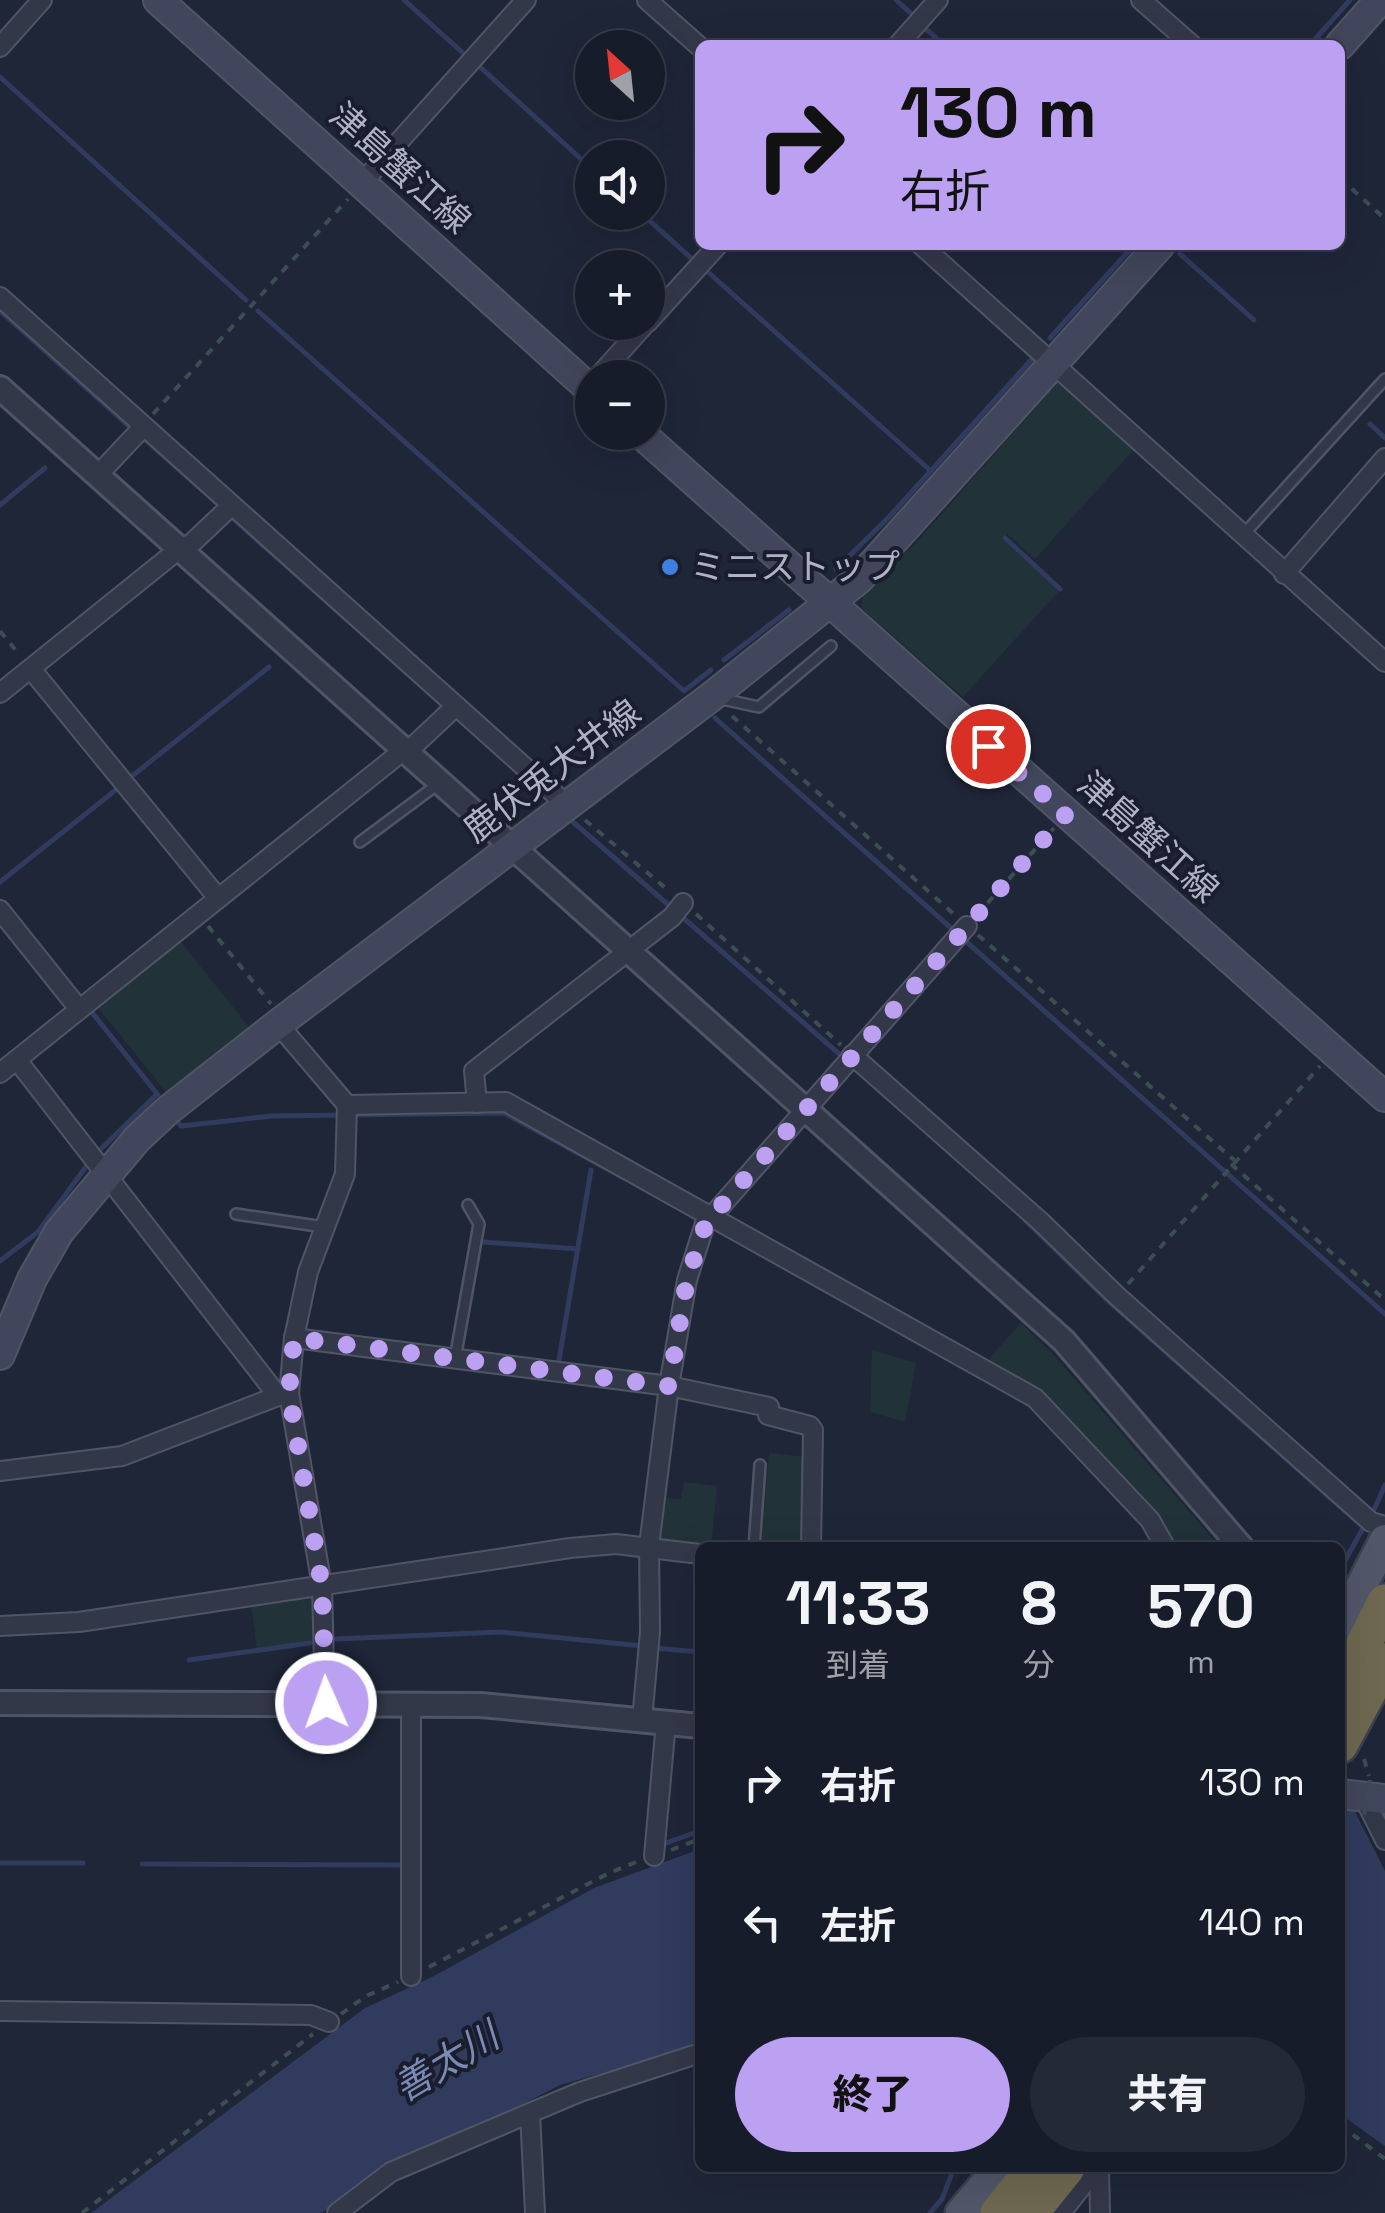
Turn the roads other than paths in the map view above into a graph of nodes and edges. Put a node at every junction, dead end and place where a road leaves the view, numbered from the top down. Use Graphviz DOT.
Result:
graph roads {
  1 [pos="42,0"];
  2 [pos="158,0"];
  3 [pos="526,0"];
  4 [pos="648,0"];
  5 [pos="938,0"];
  6 [pos="1141,0"];
  7 [pos="1380,0"];
  8 [pos="902,40"];
  9 [pos="1186,40"];
  10 [pos="1344,40"];
  11 [pos="695,42"];
  12 [pos="0,47"];
  13 [pos="361,184"];
  14 [pos="713,250"];
  15 [pos="928,250"];
  16 [pos="1156,250"];
  17 [pos="665,302"];
  18 [pos="3,306"];
  19 [pos="631,340"];
  20 [pos="614,360"];
  21 [pos="1054,363"];
  22 [pos="575,368"];
  23 [pos="1385,380"];
  24 [pos="0,388"];
  25 [pos="139,431"];
  26 [pos="659,450"];
  27 [pos="1385,458"];
  28 [pos="98,475"];
  29 [pos="227,510"];
  30 [pos="1242,536"];
  31 [pos="178,550"];
  32 [pos="1284,574"];
  33 [pos="830,605"];
  34 [pos="831,646"];
  35 [pos="1385,662"];
  36 [pos="31,668"];
  37 [pos="0,693"];
  38 [pos="711,697"];
  39 [pos="451,710"];
  40 [pos="405,751"];
  41 [pos="440,783"];
  42 [pos="568,806"];
  43 [pos="360,842"];
  44 [pos="514,847"];
  45 [pos="218,898"];
  46 [pos="0,910"];
  47 [pos="678,910"];
  48 [pos="963,931"];
  49 [pos="629,950"];
  50 [pos="80,1009"];
  51 [pos="278,1024"];
  52 [pos="16,1060"];
  53 [pos="846,1062"];
  54 [pos="0,1073"];
  55 [pos="1385,1097"];
  56 [pos="477,1103"];
  57 [pos="805,1110"];
  58 [pos="347,1113"];
  59 [pos="106,1172"];
  60 [pos="468,1205"];
  61 [pos="236,1214"];
  62 [pos="708,1220"];
  63 [pos="327,1227"];
  64 [pos="294,1338"];
  65 [pos="0,1354"];
  66 [pos="455,1359"];
  67 [pos="669,1386"];
  68 [pos="283,1395"];
  69 [pos="760,1465"];
  70 [pos="0,1471"];
  71 [pos="1385,1526"];
  72 [pos="1385,1540"];
  73 [pos="754,1542"];
  74 [pos="811,1542"];
  75 [pos="1163,1542"];
  76 [pos="1237,1542"];
  77 [pos="649,1546"];
  78 [pos="695,1553"];
  79 [pos="322,1586"];
  80 [pos="1385,1602"];
  81 [pos="1345,1618"];
  82 [pos="0,1626"];
  83 [pos="1385,1661"];
  84 [pos="1345,1681"];
  85 [pos="0,1703"];
  86 [pos="326,1703"];
  87 [pos="411,1705"];
  88 [pos="642,1720"];
  89 [pos="666,1722"];
  90 [pos="695,1725"];
  91 [pos="1352,1752"];
  92 [pos="1365,1797"];
  93 [pos="1385,1840"];
  94 [pos="654,1856"];
  95 [pos="411,1976"];
  96 [pos="0,2012"];
  97 [pos="329,2022"];
  98 [pos="695,2055"];
  99 [pos="530,2113"];
  100 [pos="996,2172"];
  101 [pos="1031,2172"];
  102 [pos="1064,2172"];
  103 [pos="1094,2172"];
  104 [pos="1097,2172"];
  105 [pos="337,2213"];
  106 [pos="535,2213"];
  107 [pos="961,2213"];
  108 [pos="998,2213"];
  109 [pos="1031,2213"];
  110 [pos="1061,2213"];
  111 [pos="1100,2213"];
  1 -- 12 [label="street"];
  2 -- 13 [label="main road, 津島蟹江線"];
  3 -- 13 [label="street"];
  4 -- 11 [label="street"];
  5 -- 8 [label="street"];
  6 -- 9 [label="street"];
  7 -- 10 [label="main road"];
  13 -- 22 [label="main road, 津島蟹江線"];
  14 -- 17 [label="street"];
  15 -- 21 [label="street"];
  16 -- 21 [label="main road, 鹿伏兎大井線"];
  18 -- 25 [label="street"];
  19 -- 20 [label="street"];
  21 -- 30 [label="street"];
  21 -- 33 [label="main road, 鹿伏兎大井線"];
  23 -- 30 [label="lane"];
  24 -- 28 [label="street"];
  25 -- 28 [label="street"];
  25 -- 29 [label="street"];
  26 -- 33 [label="main road, 津島蟹江線"];
  27 -- 32 [label="street"];
  28 -- 31 [label="street"];
  29 -- 31 [label="street"];
  29 -- 39 [label="street"];
  30 -- 32 [label="street"];
  31 -- 36 [label="street"];
  31 -- 40 [label="street"];
  32 -- 35 [label="street"];
  33 -- 38 [label="main road, 鹿伏兎大井線"];
  33 -- 55 [label="main road, 津島蟹江線"];
  34 -- 38 [label="lane"];
  36 -- 37 [label="street"];
  36 -- 45 [label="street"];
  38 -- 42 [label="main road, 鹿伏兎大井線"];
  39 -- 40 [label="street"];
  39 -- 42 [label="street"];
  40 -- 41 [label="street"];
  40 -- 45 [label="street"];
  41 -- 43 [label="lane"];
  41 -- 44 [label="street"];
  42 -- 44 [label="main road, 鹿伏兎大井線"];
  44 -- 49 [label="street"];
  44 -- 51 [label="main road, 鹿伏兎大井線"];
  45 -- 50 [label="street"];
  46 -- 50 [label="street"];
  47 -- 49 [label="street"];
  48 -- 53 [label="street"];
  49 -- 56 [label="street"];
  49 -- 57 [label="street"];
  50 -- 52 [label="street"];
  51 -- 58 [label="street"];
  51 -- 59 [label="main road, 鹿伏兎大井線"];
  52 -- 54 [label="street"];
  52 -- 59 [label="street"];
  53 -- 57 [label="street"];
  53 -- 71 [label="street"];
  56 -- 58 [label="street"];
  56 -- 62 [label="street"];
  57 -- 62 [label="street"];
  57 -- 76 [label="street"];
  58 -- 63 [label="street"];
  59 -- 65 [label="main road, 鹿伏兎大井線"];
  59 -- 68 [label="street"];
  60 -- 66 [label="lane"];
  61 -- 63 [label="lane"];
  62 -- 67 [label="street"];
  62 -- 75 [label="street"];
  63 -- 64 [label="street"];
  64 -- 66 [label="street"];
  64 -- 68 [label="street"];
  66 -- 67 [label="street"];
  67 -- 74 [label="street"];
  67 -- 77 [label="street"];
  68 -- 70 [label="street"];
  68 -- 79 [label="street"];
  69 -- 73 [label="lane"];
  72 -- 81 [label="main road"];
  77 -- 78 [label="street"];
  77 -- 79 [label="street"];
  77 -- 88 [label="street"];
  79 -- 82 [label="street"];
  79 -- 86 [label="street"];
  80 -- 84 [label="highway"];
  83 -- 91 [label="highway"];
  85 -- 86 [label="street"];
  86 -- 87 [label="street"];
  87 -- 88 [label="street"];
  87 -- 95 [label="street"];
  88 -- 89 [label="street"];
  89 -- 90 [label="street"];
  89 -- 94 [label="street"];
  92 -- 93 [label="street"];
  96 -- 97 [label="street"];
  98 -- 99 [label="street"];
  99 -- 105 [label="street"];
  99 -- 106 [label="street"];
  100 -- 107 [label="main road"];
  101 -- 108 [label="highway"];
  102 -- 109 [label="highway"];
  103 -- 110 [label="street"];
  104 -- 111 [label="street"];
}
